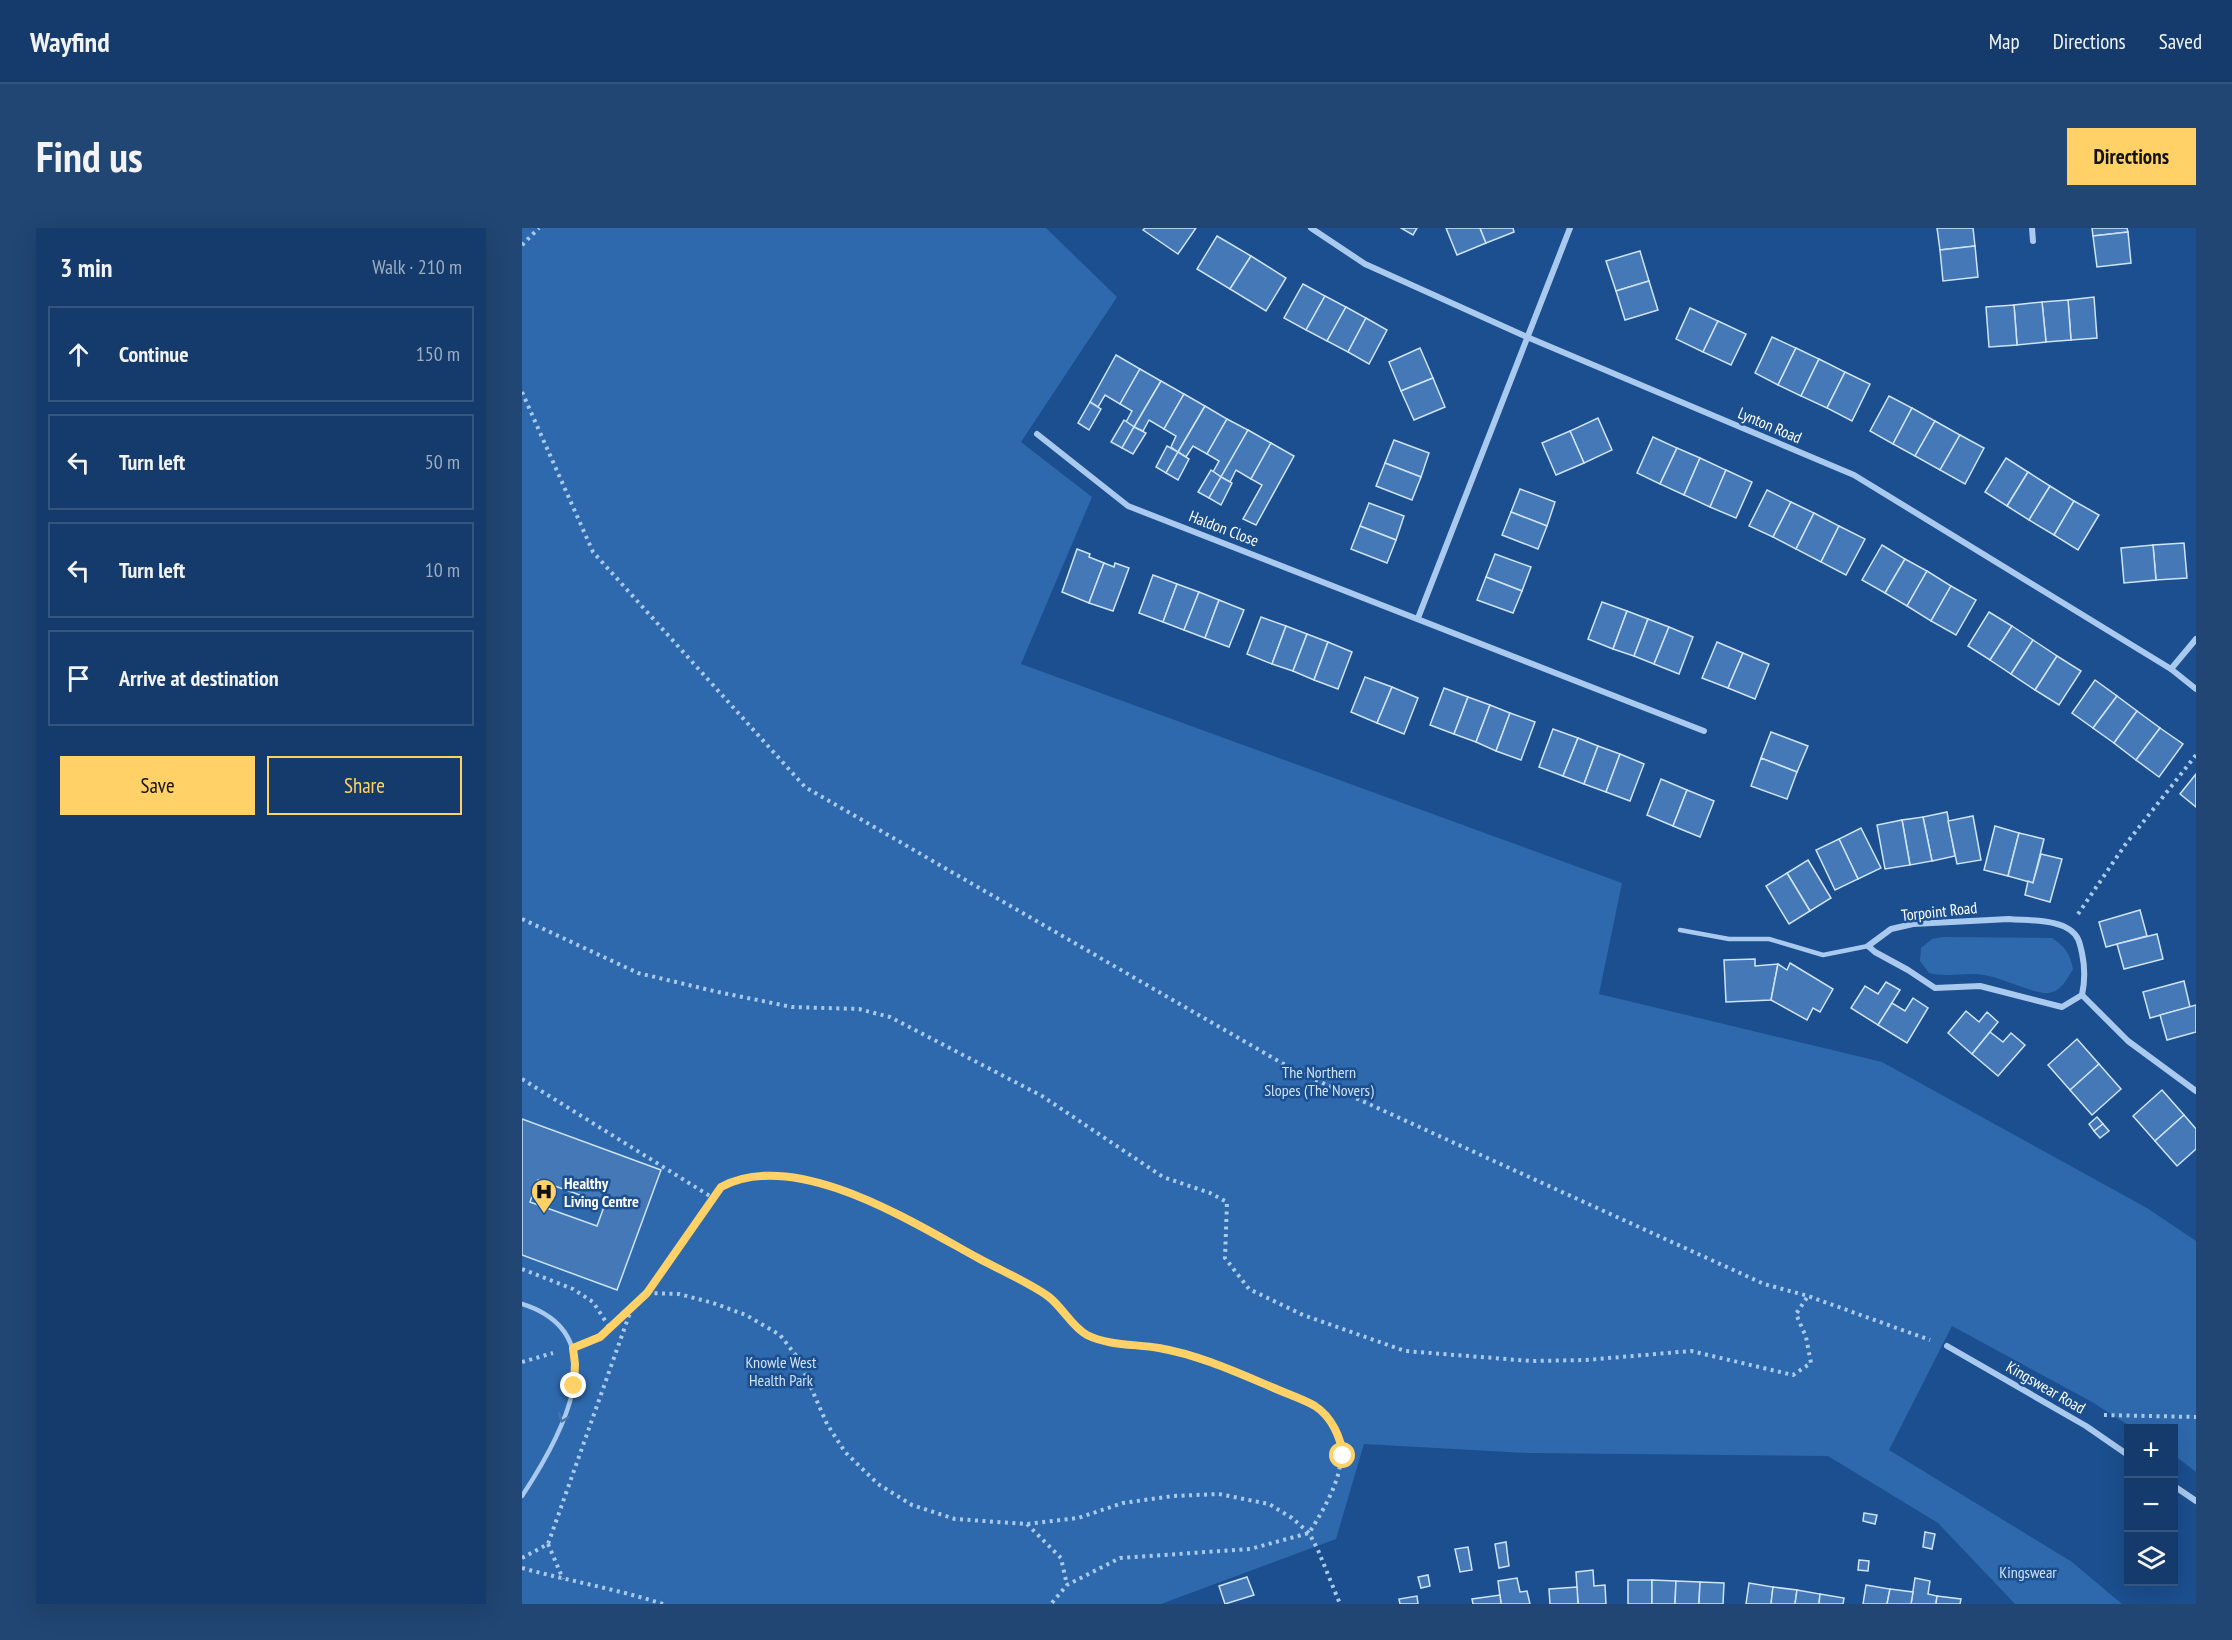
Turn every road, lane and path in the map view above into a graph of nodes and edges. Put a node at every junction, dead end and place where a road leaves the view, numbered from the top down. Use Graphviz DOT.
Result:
graph roads {
  1 [pos="539,228"];
  2 [pos="1311,228"];
  3 [pos="1570,228"];
  4 [pos="2032,228"];
  5 [pos="2033,241"];
  6 [pos="522,245"];
  7 [pos="1527,337"];
  8 [pos="522,392"];
  9 [pos="1037,434"];
  10 [pos="1418,618"];
  11 [pos="2196,639"];
  12 [pos="2171,669"];
  13 [pos="2196,689"];
  14 [pos="1704,731"];
  15 [pos="2196,755"];
  16 [pos="522,919"];
  17 [pos="2069,928"];
  18 [pos="1680,930"];
  19 [pos="1868,946"];
  20 [pos="2082,995"];
  21 [pos="522,1079"];
  22 [pos="2196,1091"];
  23 [pos="713,1198"];
  24 [pos="522,1269"];
  25 [pos="647,1293"];
  26 [pos="1808,1296"];
  27 [pos="522,1304"];
  28 [pos="633,1306"];
  29 [pos="610,1328"];
  30 [pos="1947,1346"];
  31 [pos="573,1348"];
  32 [pos="522,1362"];
  33 [pos="2196,1417"];
  34 [pos="2086,1426"];
  35 [pos="2124,1452"];
  36 [pos="2178,1489"];
  37 [pos="522,1496"];
  38 [pos="2196,1501"];
  39 [pos="1027,1524"];
  40 [pos="1309,1533"];
  41 [pos="548,1544"];
  42 [pos="522,1558"];
  43 [pos="522,1568"];
  44 [pos="563,1580"];
  45 [pos="1067,1586"];
  46 [pos="663,1604"];
  47 [pos="1050,1604"];
  48 [pos="1340,1604"];
  1 -- 6 [label="path"];
  2 -- 7 [label="street, Lynton Road"];
  3 -- 7 [label="street"];
  4 -- 5 [label="street"];
  7 -- 10 [label="street"];
  7 -- 12 [label="street, Lynton Road"];
  8 -- 26 [label="path"];
  9 -- 10 [label="street, Haldon Close"];
  10 -- 14 [label="street, Haldon Close"];
  11 -- 12 [label="street"];
  12 -- 13 [label="street, Lynton Road"];
  15 -- 17 [label="path"];
  16 -- 26 [label="path"];
  17 -- 19 [label="street, Torpoint Road"];
  17 -- 20 [label="street"];
  18 -- 19 [label="lane"];
  19 -- 20 [label="street"];
  20 -- 22 [label="street"];
  21 -- 23 [label="path"];
  23 -- 25 [label="path"];
  23 -- 40 [label="path"];
  24 -- 29 [label="path"];
  25 -- 28 [label="path"];
  25 -- 39 [label="path"];
  26 -- 30 [label="path"];
  27 -- 31 [label="lane"];
  28 -- 29 [label="path"];
  28 -- 41 [label="path"];
  29 -- 31 [label="path"];
  30 -- 34 [label="street, Kingswear Road"];
  31 -- 32 [label="path"];
  31 -- 37 [label="lane, one-way"];
  33 -- 34 [label="path"];
  34 -- 35 [label="street, Kingswear Road"];
  36 -- 38 [label="street"];
  39 -- 40 [label="path"];
  39 -- 45 [label="path"];
  40 -- 45 [label="path"];
  40 -- 48 [label="path"];
  41 -- 42 [label="path"];
  41 -- 44 [label="path"];
  43 -- 44 [label="path"];
  44 -- 46 [label="path"];
  45 -- 47 [label="path"];
}
